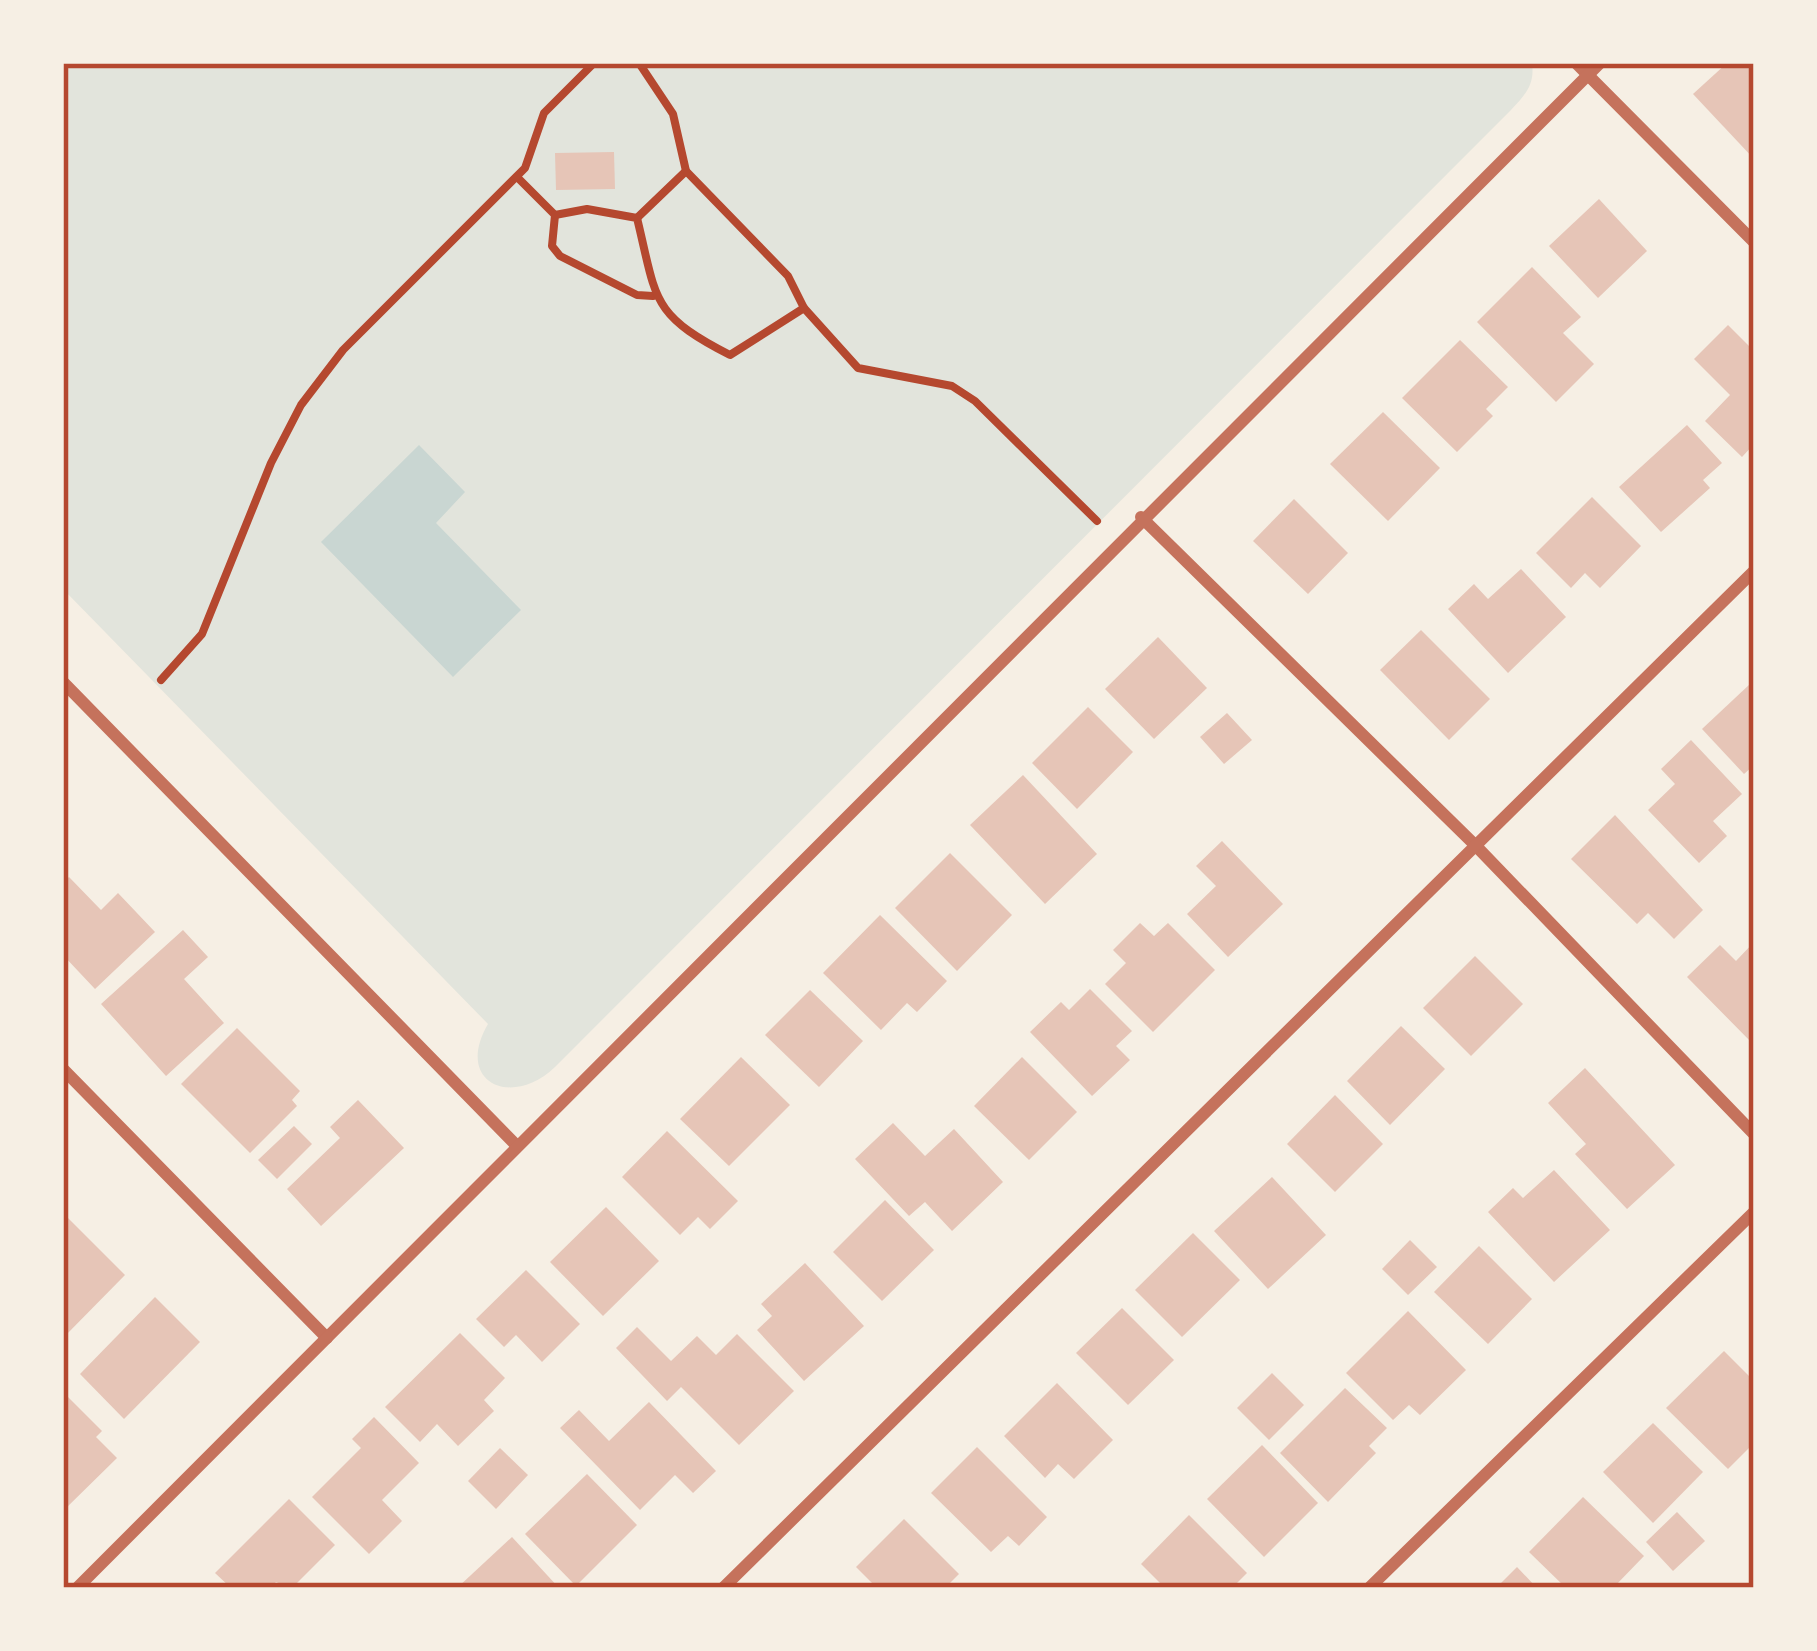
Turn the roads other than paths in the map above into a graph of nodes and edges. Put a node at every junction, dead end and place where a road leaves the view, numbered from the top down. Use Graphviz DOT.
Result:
graph roads {
  1 [pos="1576,63"];
  2 [pos="1600,63"];
  3 [pos="1587,76"];
  4 [pos="1754,242"];
  5 [pos="1141,517"];
  6 [pos="1754,571"];
  7 [pos="63,682"];
  8 [pos="1476,846"];
  9 [pos="63,1069"];
  10 [pos="1754,1134"];
  11 [pos="517,1146"];
  12 [pos="1754,1212"];
  13 [pos="328,1338"];
  14 [pos="77,1588"];
  15 [pos="723,1588"];
  16 [pos="1369,1588"];
  1 -- 3 [label="street"];
  2 -- 3 [label="street"];
  3 -- 4 [label="street"];
  3 -- 5 [label="street"];
  5 -- 8 [label="street"];
  5 -- 11 [label="street"];
  6 -- 8 [label="street"];
  7 -- 11 [label="street"];
  8 -- 10 [label="street"];
  8 -- 15 [label="street"];
  9 -- 13 [label="street"];
  11 -- 13 [label="street"];
  12 -- 16 [label="street"];
  13 -- 14 [label="street"];
}
